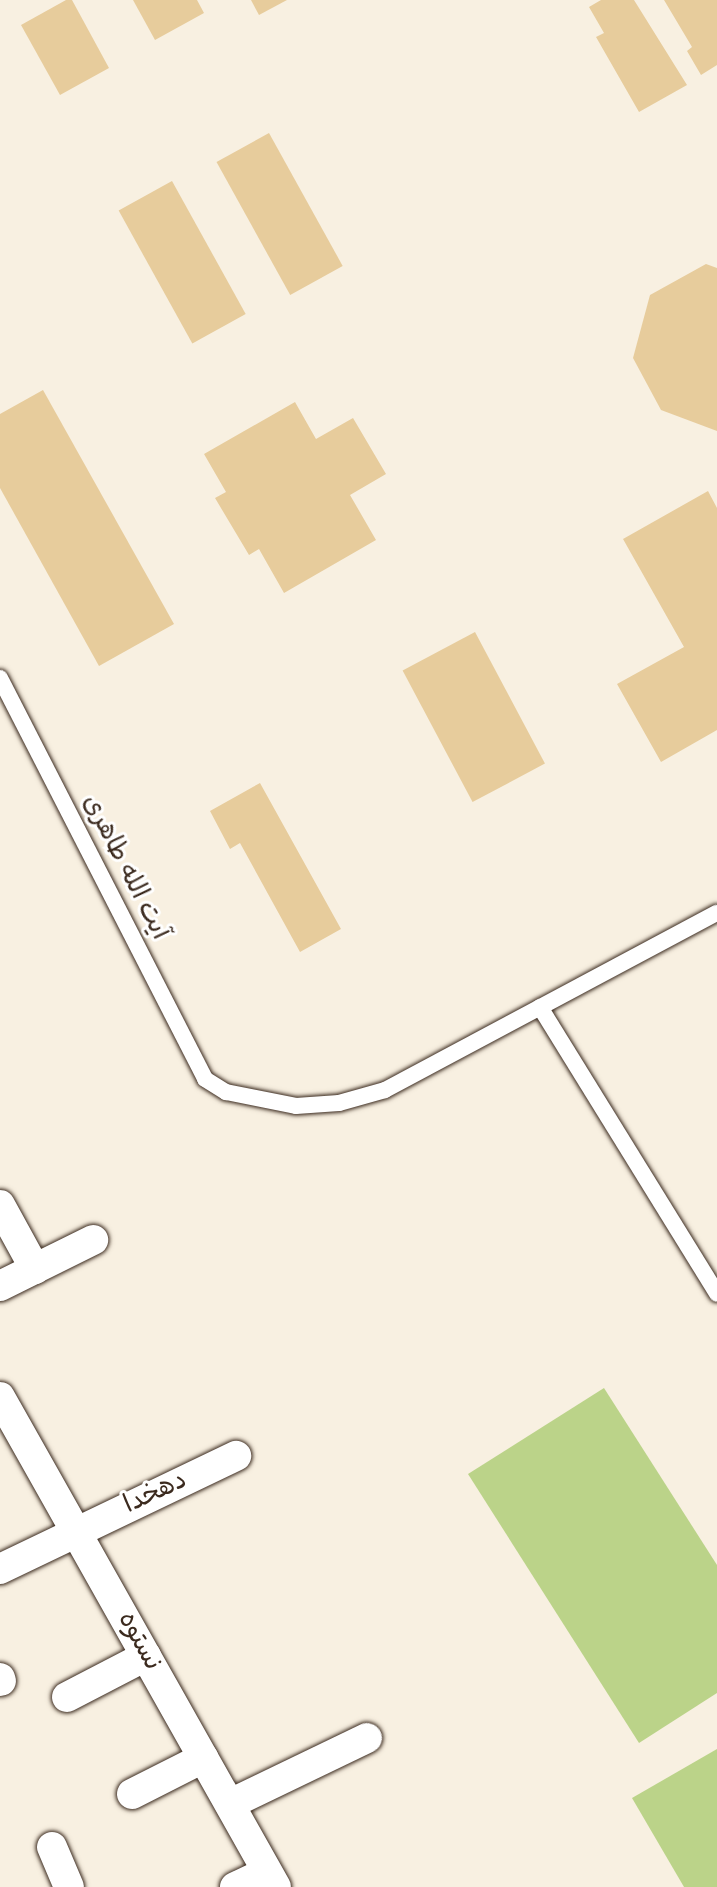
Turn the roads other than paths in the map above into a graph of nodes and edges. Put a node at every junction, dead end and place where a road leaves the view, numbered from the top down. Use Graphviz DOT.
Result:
graph roads {
  1 [pos="0,678"];
  2 [pos="717,913"];
  3 [pos="540,1007"];
  4 [pos="0,1205"];
  5 [pos="93,1240"];
  6 [pos="35,1269"];
  7 [pos="0,1286"];
  8 [pos="717,1294"];
  9 [pos="0,1397"];
  10 [pos="236,1456"];
  11 [pos="76,1532"];
  12 [pos="0,1569"];
  13 [pos="146,1656"];
  14 [pos="67,1697"];
  15 [pos="367,1738"];
  16 [pos="203,1758"];
  17 [pos="132,1794"];
  18 [pos="230,1804"];
  19 [pos="52,1847"];
  20 [pos="272,1879"];
  21 [pos="69,1887"];
  22 [pos="235,1887"];
  1 -- 3 [label="lane, آیت الله طاهری"];
  2 -- 3 [label="lane"];
  3 -- 8 [label="lane"];
  4 -- 6 [label="street"];
  5 -- 6 [label="street"];
  6 -- 7 [label="street"];
  9 -- 11 [label="street, نستوه"];
  10 -- 11 [label="street, دهخدا"];
  11 -- 12 [label="street, دهخدا"];
  11 -- 13 [label="street, نستوه"];
  13 -- 14 [label="street"];
  13 -- 16 [label="street, نستوه"];
  15 -- 18 [label="street"];
  16 -- 17 [label="street"];
  16 -- 18 [label="street, نستوه"];
  18 -- 20 [label="street, نستوه"];
  19 -- 21 [label="street"];
  20 -- 22 [label="street"];
}
